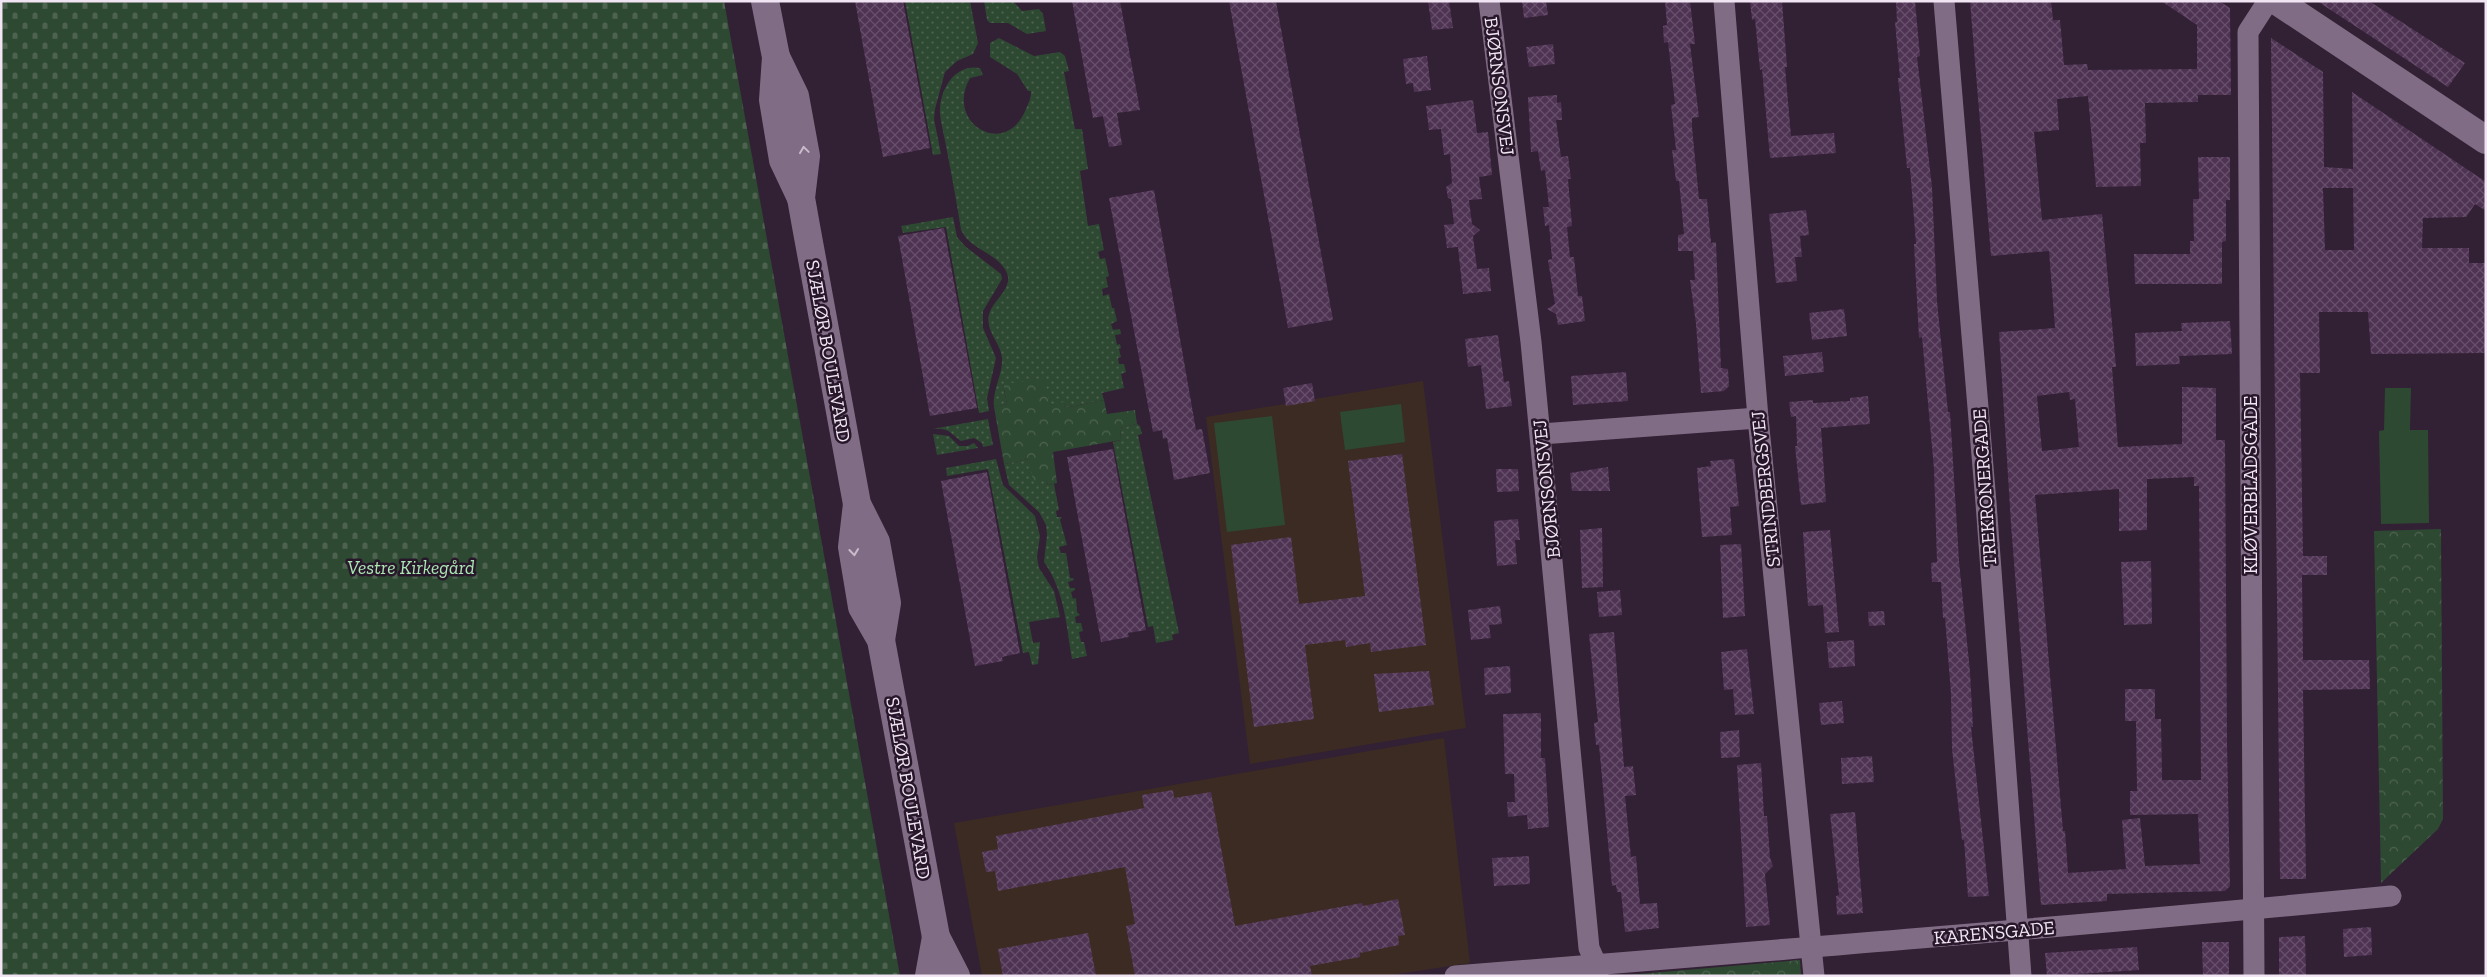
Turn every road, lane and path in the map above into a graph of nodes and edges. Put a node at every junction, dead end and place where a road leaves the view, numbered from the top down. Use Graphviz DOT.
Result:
graph roads {
  1 [pos="765,1"];
  2 [pos="1489,1"];
  3 [pos="1724,1"];
  4 [pos="1944,1"];
  5 [pos="2268,1"];
  6 [pos="2277,1"];
  7 [pos="2486,140"];
  8 [pos="1758,418"];
  9 [pos="1541,434"];
  10 [pos="2391,896"];
  11 [pos="2253,909"];
  12 [pos="2018,930"];
  13 [pos="936,937"];
  14 [pos="1811,946"];
  15 [pos="1597,971"];
  16 [pos="929,976"];
  17 [pos="956,976"];
  18 [pos="1455,976"];
  19 [pos="1814,976"];
  20 [pos="2021,976"];
  21 [pos="2254,976"];
  1 -- 13 [label="street, SJÆLØR BOULEVARD"];
  2 -- 9 [label="street, BJØRNSONSVEJ"];
  3 -- 8 [label="street, STRINDBERGSVEJ"];
  4 -- 12 [label="street, TREKRONERGADE"];
  5 -- 11 [label="street, KLØVERBLADSGADE"];
  6 -- 7 [label="street"];
  8 -- 9 [label="street"];
  8 -- 14 [label="street, STRINDBERGSVEJ"];
  9 -- 15 [label="street, BJØRNSONSVEJ"];
  10 -- 11 [label="street, KARENSGADE"];
  11 -- 12 [label="street, KARENSGADE"];
  11 -- 21 [label="street, KLØVERBLADSGADE"];
  12 -- 14 [label="street, KARENSGADE"];
  12 -- 20 [label="street, TREKRONERGADE"];
  13 -- 16 [label="street, SJÆLØR BOULEVARD"];
  13 -- 17 [label="street, SJÆLØR BOULEVARD"];
  14 -- 15 [label="street, KARENSGADE"];
  14 -- 19 [label="street, STRINDBERGSVEJ"];
  15 -- 18 [label="street, KARENSGADE"];
}
